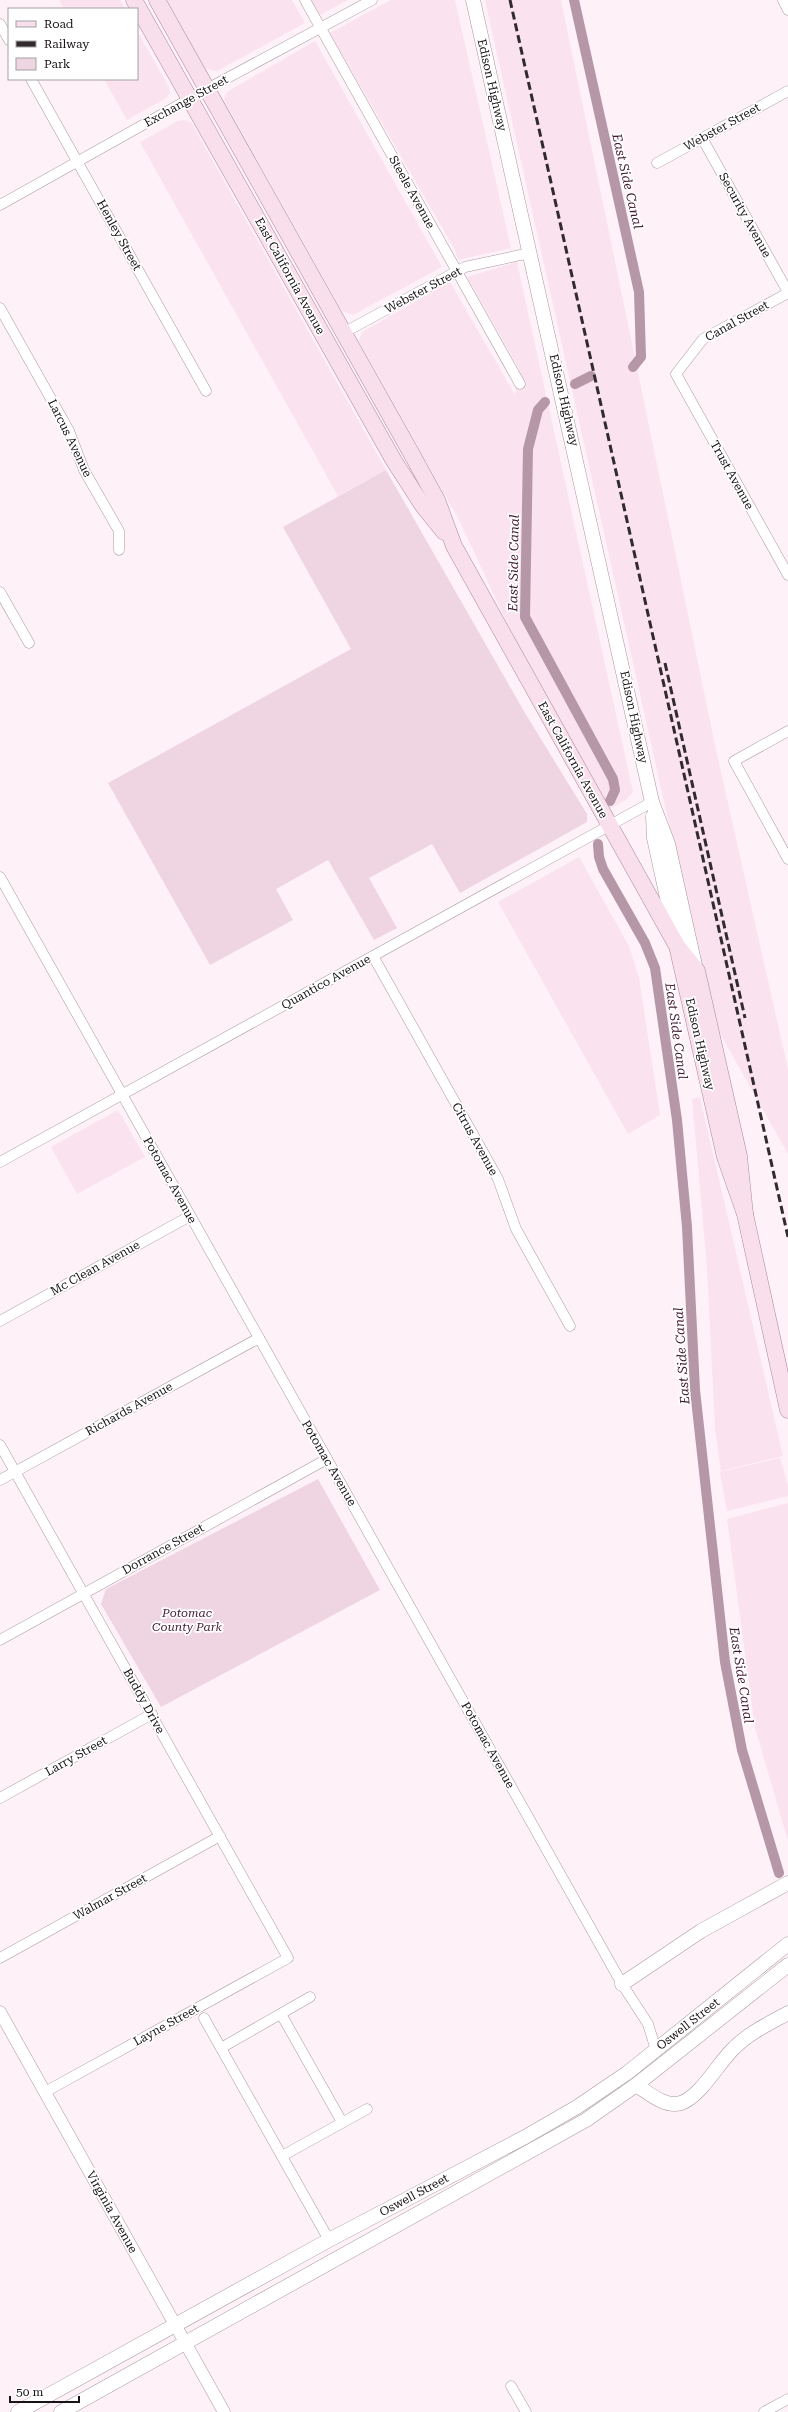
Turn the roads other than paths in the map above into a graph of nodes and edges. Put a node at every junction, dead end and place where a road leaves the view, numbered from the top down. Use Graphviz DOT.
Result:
graph roads {
  1 [pos="134,0"];
  2 [pos="157,0"];
  3 [pos="305,0"];
  4 [pos="372,0"];
  5 [pos="473,0"];
  6 [pos="783,0"];
  7 [pos="788,10"];
  8 [pos="0,24"];
  9 [pos="321,28"];
  10 [pos="8,38"];
  11 [pos="32,80"];
  12 [pos="206,89"];
  13 [pos="788,91"];
  14 [pos="190,98"];
  15 [pos="702,138"];
  16 [pos="78,162"];
  17 [pos="657,163"];
  18 [pos="0,205"];
  19 [pos="530,253"];
  20 [pos="282,260"];
  21 [pos="457,272"];
  22 [pos="788,293"];
  23 [pos="0,308"];
  24 [pos="343,333"];
  25 [pos="676,374"];
  26 [pos="520,384"];
  27 [pos="206,391"];
  28 [pos="454,546"];
  29 [pos="119,550"];
  30 [pos="788,575"];
  31 [pos="0,592"];
  32 [pos="29,643"];
  33 [pos="788,731"];
  34 [pos="652,802"];
  35 [pos="610,826"];
  36 [pos="788,859"];
  37 [pos="0,876"];
  38 [pos="677,946"];
  39 [pos="373,956"];
  40 [pos="697,970"];
  41 [pos="122,1095"];
  42 [pos="0,1162"];
  43 [pos="745,1214"];
  44 [pos="190,1216"];
  45 [pos="0,1321"];
  46 [pos="570,1326"];
  47 [pos="259,1338"];
  48 [pos="788,1410"];
  49 [pos="0,1445"];
  50 [pos="327,1459"];
  51 [pos="15,1472"];
  52 [pos="0,1480"];
  53 [pos="84,1594"];
  54 [pos="0,1640"];
  55 [pos="152,1714"];
  56 [pos="0,1798"];
  57 [pos="220,1836"];
  58 [pos="788,1883"];
  59 [pos="788,1944"];
  60 [pos="0,1958"];
  61 [pos="288,1958"];
  62 [pos="788,1964"];
  63 [pos="622,1984"];
  64 [pos="310,1998"];
  65 [pos="0,2012"];
  66 [pos="788,2012"];
  67 [pos="281,2014"];
  68 [pos="204,2018"];
  69 [pos="221,2048"];
  70 [pos="656,2050"];
  71 [pos="636,2086"];
  72 [pos="45,2092"];
  73 [pos="367,2109"];
  74 [pos="342,2122"];
  75 [pos="282,2156"];
  76 [pos="452,2176"];
  77 [pos="380,2236"];
  78 [pos="329,2240"];
  79 [pos="175,2326"];
  80 [pos="185,2344"];
  81 [pos="511,2386"];
  82 [pos="788,2399"];
  83 [pos="18,2412"];
  84 [pos="61,2412"];
  85 [pos="224,2412"];
  86 [pos="526,2412"];
  87 [pos="764,2412"];
  1 -- 14 [label="main road, East California Avenue"];
  2 -- 12 [label="main road, East California Avenue"];
  3 -- 9 [label="street, Steele Avenue"];
  4 -- 9 [label="street, Exchange Street"];
  5 -- 19 [label="main road, Edison Highway"];
  6 -- 7 [label="street"];
  8 -- 10 [label="street"];
  9 -- 12 [label="street, Exchange Street"];
  9 -- 21 [label="street, Steele Avenue"];
  11 -- 16 [label="street, Henley Street"];
  12 -- 14 [label="street, Exchange Street"];
  12 -- 24 [label="main road, East California Avenue"];
  13 -- 15 [label="street, Webster Street"];
  14 -- 16 [label="street, Exchange Street"];
  14 -- 20 [label="main road, East California Avenue"];
  15 -- 17 [label="street, Webster Street"];
  15 -- 22 [label="street, Security Avenue"];
  16 -- 18 [label="street, Exchange Street"];
  16 -- 27 [label="street, Henley Street"];
  19 -- 21 [label="street, Webster Street"];
  19 -- 34 [label="main road, Edison Highway"];
  20 -- 24 [label="main road"];
  20 -- 28 [label="main road, East California Avenue"];
  21 -- 24 [label="street, Webster Street"];
  21 -- 26 [label="street, Steele Avenue"];
  22 -- 25 [label="street, Canal Street"];
  23 -- 29 [label="street, Larcus Avenue"];
  24 -- 28 [label="main road, East California Avenue"];
  25 -- 30 [label="street, Trust Avenue"];
  28 -- 35 [label="main road, East California Avenue"];
  31 -- 32 [label="street"];
  33 -- 36 [label="street"];
  34 -- 35 [label="street, Quantico Avenue"];
  34 -- 38 [label="main road, Edison Highway"];
  34 -- 40 [label="main road, Edison Highway"];
  35 -- 38 [label="main road, East California Avenue"];
  35 -- 39 [label="street, Quantico Avenue"];
  37 -- 41 [label="street, Potomac Avenue"];
  38 -- 40 [label="main road, East California Avenue"];
  38 -- 43 [label="main road, Edison Highway"];
  39 -- 41 [label="street, Quantico Avenue"];
  39 -- 46 [label="street, Citrus Avenue"];
  40 -- 43 [label="main road, Edison Highway"];
  41 -- 42 [label="street, Quantico Avenue"];
  41 -- 44 [label="street, Potomac Avenue"];
  43 -- 48 [label="main road, Edison Highway"];
  44 -- 45 [label="street, Mc Clean Avenue"];
  44 -- 47 [label="street, Potomac Avenue"];
  47 -- 50 [label="street, Potomac Avenue"];
  47 -- 51 [label="street, Richards Avenue"];
  49 -- 51 [label="street, Buddy Drive"];
  50 -- 53 [label="street, Dorrance Street"];
  50 -- 63 [label="street, Potomac Avenue"];
  51 -- 52 [label="street, Richards Avenue"];
  51 -- 53 [label="street, Buddy Drive"];
  53 -- 54 [label="street, Dorrance Street"];
  53 -- 55 [label="street, Buddy Drive"];
  55 -- 56 [label="street, Larry Street"];
  55 -- 57 [label="street, Buddy Drive"];
  57 -- 60 [label="street, Walmar Street"];
  57 -- 61 [label="street, Buddy Drive"];
  58 -- 63 [label="main road"];
  59 -- 70 [label="main road, Oswell Street"];
  61 -- 72 [label="street, Layne Street"];
  62 -- 71 [label="main road, Oswell Street"];
  63 -- 70 [label="street, Potomac Avenue"];
  64 -- 67 [label="street"];
  65 -- 72 [label="street, Virginia Avenue"];
  66 -- 71 [label="main road"];
  67 -- 69 [label="street"];
  67 -- 74 [label="street"];
  68 -- 69 [label="street"];
  69 -- 75 [label="street"];
  70 -- 76 [label="main road, Oswell Street"];
  71 -- 77 [label="main road, Oswell Street"];
  72 -- 79 [label="street, Virginia Avenue"];
  73 -- 74 [label="street"];
  74 -- 75 [label="street"];
  75 -- 78 [label="street"];
  76 -- 77 [label="main road"];
  76 -- 78 [label="main road, Oswell Street"];
  77 -- 80 [label="main road, Oswell Street"];
  78 -- 79 [label="main road, Oswell Street"];
  79 -- 80 [label="street, Virginia Avenue"];
  79 -- 83 [label="main road, Oswell Street"];
  80 -- 84 [label="main road, Oswell Street"];
  80 -- 85 [label="street, Virginia Avenue"];
  81 -- 86 [label="street"];
  82 -- 87 [label="street"];
}
